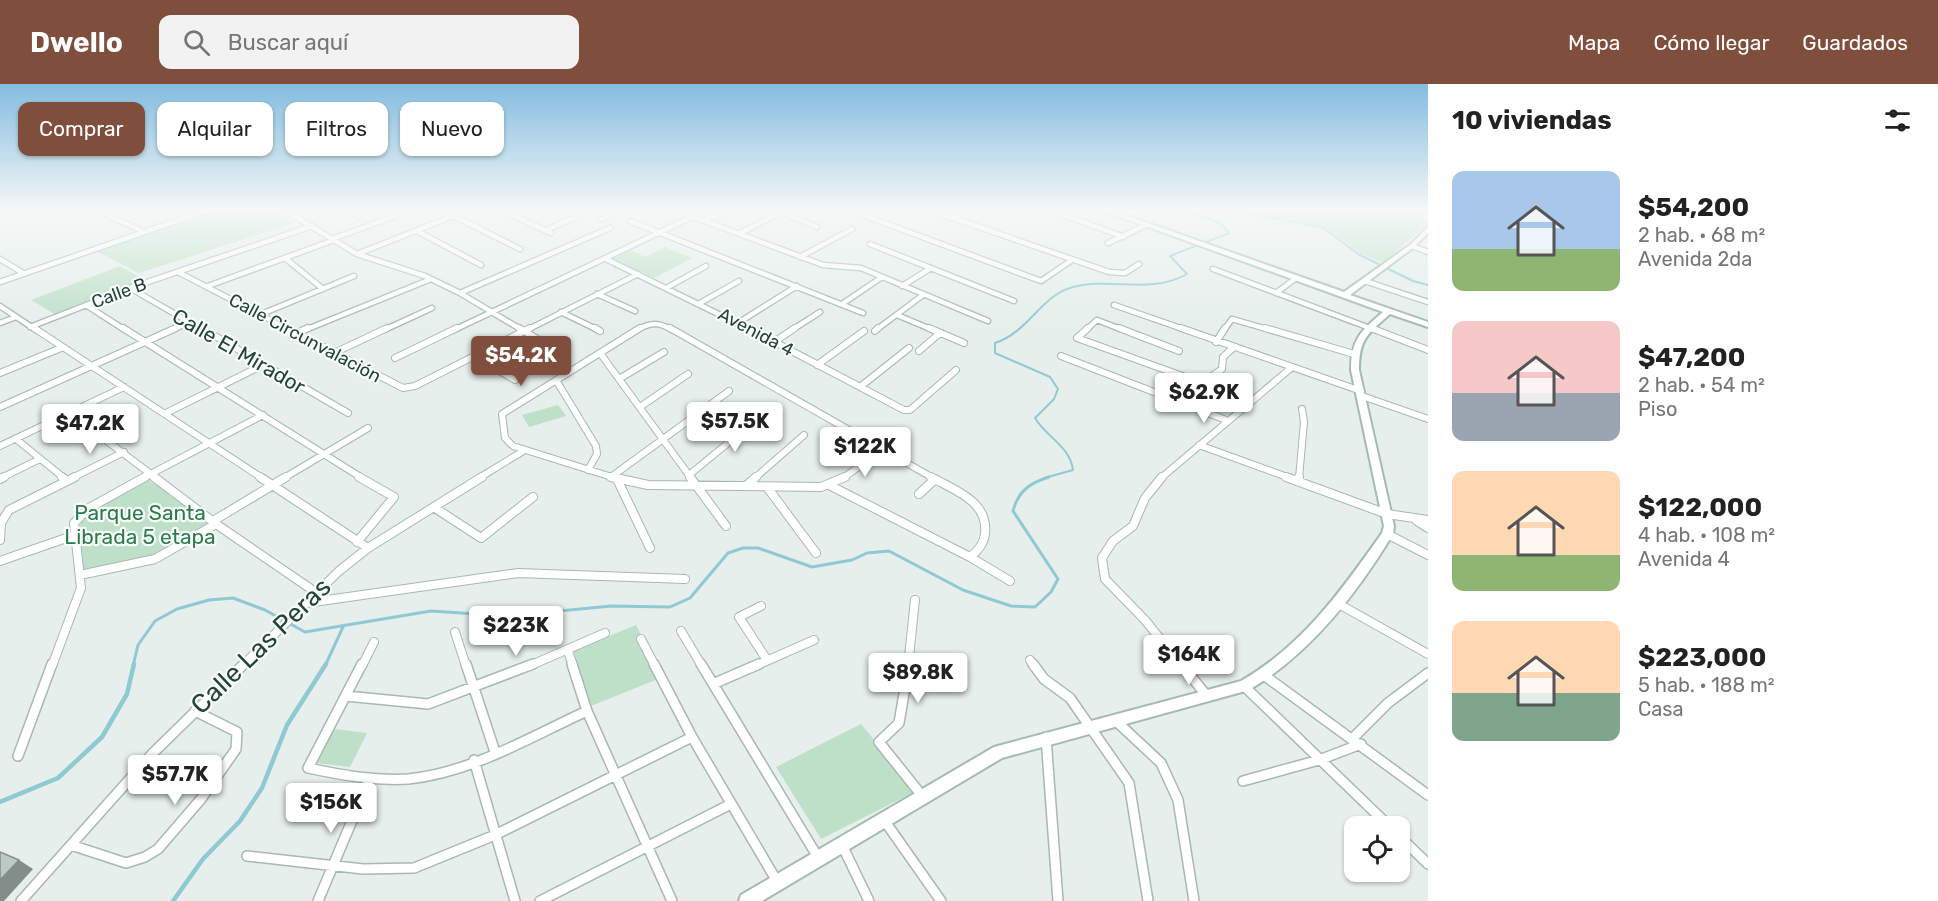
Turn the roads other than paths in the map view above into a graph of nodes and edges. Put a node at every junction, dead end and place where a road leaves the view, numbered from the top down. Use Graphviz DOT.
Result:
graph roads {
  1 [pos="91,249"];
  2 [pos="245,249"];
  3 [pos="307,249"];
  4 [pos="349,249"];
  5 [pos="370,249"];
  6 [pos="451,249"];
  7 [pos="561,249"];
  8 [pos="626,249"];
  9 [pos="704,249"];
  10 [pos="780,249"];
  11 [pos="815,249"];
  12 [pos="883,249"];
  13 [pos="955,249"];
  14 [pos="1041,249"];
  15 [pos="1218,249"];
  16 [pos="1408,249"];
  17 [pos="357,254"];
  18 [pos="800,257"];
  19 [pos="285,258"];
  20 [pos="0,259"];
  21 [pos="606,259"];
  22 [pos="1072,260"];
  23 [pos="1139,264"];
  24 [pos="481,265"];
  25 [pos="706,266"];
  26 [pos="931,268"];
  27 [pos="1213,269"];
  28 [pos="178,272"];
  29 [pos="23,273"];
  30 [pos="638,274"];
  31 [pos="354,276"];
  32 [pos="882,277"];
  33 [pos="1296,278"];
  34 [pos="431,279"];
  35 [pos="739,281"];
  36 [pos="1365,281"];
  37 [pos="0,282"];
  38 [pos="208,286"];
  39 [pos="797,286"];
  40 [pos="902,286"];
  41 [pos="668,287"];
  42 [pos="130,288"];
  43 [pos="323,289"];
  44 [pos="460,293"];
  45 [pos="1276,293"];
  46 [pos="597,294"];
  47 [pos="923,295"];
  48 [pos="1345,295"];
  49 [pos="1014,301"];
  50 [pos="1428,302"];
  51 [pos="700,303"];
  52 [pos="842,304"];
  53 [pos="86,305"];
  54 [pos="1114,305"];
  55 [pos="0,306"];
  56 [pos="432,308"];
  57 [pos="635,311"];
  58 [pos="1389,311"];
  59 [pos="493,312"];
  60 [pos="561,312"];
  61 [pos="820,312"];
  62 [pos="862,313"];
  63 [pos="259,315"];
  64 [pos="897,315"];
  65 [pos="16,317"];
  66 [pos="988,321"];
  67 [pos="0,323"];
  68 [pos="188,323"];
  69 [pos="738,323"];
  70 [pos="1428,325"];
  71 [pos="30,327"];
  72 [pos="1370,328"];
  73 [pos="524,331"];
  74 [pos="600,331"];
  75 [pos="864,331"];
  76 [pos="875,331"];
  77 [pos="297,333"];
  78 [pos="940,333"];
  79 [pos="774,342"];
  80 [pos="1216,342"];
  81 [pos="143,343"];
  82 [pos="964,343"];
  83 [pos="61,348"];
  84 [pos="909,348"];
  85 [pos="1233,348"];
  86 [pos="1428,350"];
  87 [pos="919,351"];
  88 [pos="1179,351"];
  89 [pos="664,352"];
  90 [pos="334,353"];
  91 [pos="600,353"];
  92 [pos="562,354"];
  93 [pos="1354,354"];
  94 [pos="474,356"];
  95 [pos="1061,356"];
  96 [pos="395,358"];
  97 [pos="263,365"];
  98 [pos="817,365"];
  99 [pos="89,367"];
  100 [pos="1291,368"];
  101 [pos="956,370"];
  102 [pos="0,373"];
  103 [pos="688,374"];
  104 [pos="619,379"];
  105 [pos="556,380"];
  106 [pos="515,381"];
  107 [pos="1202,383"];
  108 [pos="124,387"];
  109 [pos="219,387"];
  110 [pos="860,387"];
  111 [pos="729,391"];
  112 [pos="1361,394"];
  113 [pos="1178,402"];
  114 [pos="0,407"];
  115 [pos="640,407"];
  116 [pos="1302,409"];
  117 [pos="766,412"];
  118 [pos="70,413"];
  119 [pos="348,413"];
  120 [pos="166,414"];
  121 [pos="262,415"];
  122 [pos="1428,419"];
  123 [pos="1226,420"];
  124 [pos="368,428"];
  125 [pos="804,435"];
  126 [pos="16,439"];
  127 [pos="663,439"];
  128 [pos="210,444"];
  129 [pos="1200,445"];
  130 [pos="0,446"];
  131 [pos="513,446"];
  132 [pos="525,450"];
  133 [pos="881,451"];
  134 [pos="124,452"];
  135 [pos="323,456"];
  136 [pos="512,458"];
  137 [pos="40,459"];
  138 [pos="588,470"];
  139 [pos="150,474"];
  140 [pos="689,475"];
  141 [pos="614,478"];
  142 [pos="0,479"];
  143 [pos="935,479"];
  144 [pos="67,481"];
  145 [pos="1299,482"];
  146 [pos="273,484"];
  147 [pos="829,485"];
  148 [pos="697,486"];
  149 [pos="746,486"];
  150 [pos="767,487"];
  151 [pos="919,494"];
  152 [pos="533,497"];
  153 [pos="435,508"];
  154 [pos="1387,514"];
  155 [pos="1414,520"];
  156 [pos="1428,520"];
  157 [pos="214,523"];
  158 [pos="726,526"];
  159 [pos="1428,528"];
  160 [pos="1387,534"];
  161 [pos="75,535"];
  162 [pos="0,540"];
  163 [pos="357,542"];
  164 [pos="368,548"];
  165 [pos="650,548"];
  166 [pos="816,553"];
  167 [pos="1428,555"];
  168 [pos="970,557"];
  169 [pos="0,561"];
  170 [pos="80,575"];
  171 [pos="685,579"];
  172 [pos="1010,581"];
  173 [pos="311,589"];
  174 [pos="915,600"];
  175 [pos="1337,603"];
  176 [pos="303,606"];
  177 [pos="760,606"];
  178 [pos="681,631"];
  179 [pos="455,632"];
  180 [pos="605,633"];
  181 [pos="641,639"];
  182 [pos="814,640"];
  183 [pos="374,642"];
  184 [pos="568,651"];
  185 [pos="1428,654"];
  186 [pos="767,660"];
  187 [pos="1030,660"];
  188 [pos="1428,673"];
  189 [pos="1265,676"];
  190 [pos="713,684"];
  191 [pos="1244,686"];
  192 [pos="473,687"];
  193 [pos="346,696"];
  194 [pos="1207,696"];
  195 [pos="195,711"];
  196 [pos="586,711"];
  197 [pos="1116,721"];
  198 [pos="1092,727"];
  199 [pos="692,737"];
  200 [pos="1046,737"];
  201 [pos="1357,741"];
  202 [pos="495,752"];
  203 [pos="18,756"];
  204 [pos="474,760"];
  205 [pos="1319,760"];
  206 [pos="616,775"];
  207 [pos="370,778"];
  208 [pos="1243,781"];
  209 [pos="1428,795"];
  210 [pos="923,797"];
  211 [pos="731,804"];
  212 [pos="1378,816"];
  213 [pos="884,820"];
  214 [pos="495,835"];
  215 [pos="71,845"];
  216 [pos="647,845"];
  217 [pos="842,845"];
  218 [pos="1410,847"];
  219 [pos="247,856"];
  220 [pos="819,859"];
  221 [pos="1428,864"];
  222 [pos="332,867"];
  223 [pos="778,883"];
  224 [pos="21,901"];
  225 [pos="318,901"];
  226 [pos="515,901"];
  227 [pos="540,901"];
  228 [pos="672,901"];
  229 [pos="747,901"];
  230 [pos="869,901"];
  231 [pos="941,901"];
  232 [pos="1058,901"];
  233 [pos="1148,901"];
  234 [pos="1194,901"];
  1 -- 29 [label="street"];
  2 -- 28 [label="street, Calle B"];
  3 -- 19 [label="street, Calle Circunvalación"];
  4 -- 17 [label="street"];
  5 -- 17 [label="street"];
  6 -- 24 [label="street"];
  7 -- 44 [label="street"];
  8 -- 21 [label="street"];
  9 -- 39 [label="street"];
  10 -- 18 [label="street"];
  11 -- 18 [label="street"];
  12 -- 26 [label="street"];
  13 -- 22 [label="street"];
  14 -- 22 [label="street"];
  15 -- 33 [label="street"];
  16 -- 36 [label="street"];
  17 -- 34 [label="street"];
  18 -- 32 [label="street"];
  19 -- 38 [label="street, Calle Circunvalación"];
  19 -- 43 [label="street"];
  20 -- 29 [label="street"];
  21 -- 30 [label="street, Avenida 4"];
  21 -- 59 [label="street"];
  22 -- 23 [label="street"];
  25 -- 41 [label="street"];
  26 -- 40 [label="street"];
  26 -- 49 [label="street"];
  27 -- 45 [label="street"];
  28 -- 38 [label="street, Calle Circunvalación"];
  28 -- 42 [label="street, Calle B"];
  29 -- 37 [label="street"];
  30 -- 41 [label="street, Avenida 4"];
  30 -- 46 [label="street"];
  31 -- 43 [label="street"];
  32 -- 40 [label="street"];
  32 -- 52 [label="street"];
  33 -- 45 [label="street"];
  33 -- 48 [label="street"];
  34 -- 44 [label="street"];
  34 -- 77 [label="street"];
  35 -- 51 [label="street"];
  36 -- 48 [label="street"];
  36 -- 50 [label="street"];
  38 -- 63 [label="street, Calle Circunvalación"];
  39 -- 52 [label="street"];
  39 -- 69 [label="street"];
  40 -- 47 [label="street"];
  41 -- 51 [label="street, Avenida 4"];
  42 -- 53 [label="street, Calle B"];
  42 -- 68 [label="street, Calle El Mirador"];
  43 -- 63 [label="street"];
  44 -- 59 [label="street"];
  45 -- 72 [label="street"];
  46 -- 57 [label="street"];
  46 -- 60 [label="street"];
  47 -- 64 [label="street"];
  47 -- 66 [label="street"];
  48 -- 58 [label="street"];
  51 -- 69 [label="street, Avenida 4"];
  52 -- 62 [label="street"];
  53 -- 71 [label="street, Calle B"];
  53 -- 81 [label="street"];
  54 -- 80 [label="street"];
  55 -- 65 [label="street"];
  56 -- 90 [label="street"];
  58 -- 70 [label="street"];
  58 -- 72 [label="street"];
  59 -- 73 [label="street"];
  59 -- 96 [label="street"];
  60 -- 73 [label="street"];
  60 -- 74 [label="street"];
  61 -- 79 [label="street"];
  63 -- 77 [label="street, Calle Circunvalación"];
  64 -- 76 [label="street"];
  64 -- 78 [label="street"];
  65 -- 67 [label="street"];
  65 -- 71 [label="street"];
  68 -- 81 [label="street"];
  68 -- 97 [label="street, Calle El Mirador"];
  69 -- 79 [label="street, Avenida 4"];
  71 -- 83 [label="street"];
  72 -- 86 [label="street"];
  72 -- 93 [label="street"];
  73 -- 92 [label="street"];
  73 -- 94 [label="street"];
  75 -- 98 [label="street"];
  77 -- 90 [label="street, Calle Circunvalación"];
  78 -- 82 [label="street"];
  78 -- 87 [label="street"];
  79 -- 98 [label="street, Avenida 4"];
  80 -- 85 [label="street"];
  80 -- 93 [label="street"];
  81 -- 99 [label="street"];
  81 -- 109 [label="street"];
  83 -- 99 [label="street"];
  83 -- 102 [label="street"];
  84 -- 110 [label="street"];
  85 -- 100 [label="street"];
  85 -- 107 [label="street"];
  88 -- 107 [label="street"];
  89 -- 104 [label="street"];
  90 -- 94 [label="street, Calle Circunvalación"];
  91 -- 104 [label="street"];
  91 -- 105 [label="street"];
  91 -- 133 [label="street"];
  93 -- 112 [label="street"];
  94 -- 106 [label="street"];
  95 -- 113 [label="street"];
  97 -- 109 [label="street"];
  97 -- 119 [label="street, Calle El Mirador"];
  98 -- 110 [label="street, Avenida 4"];
  99 -- 108 [label="street"];
  99 -- 114 [label="street"];
  100 -- 112 [label="street"];
  100 -- 123 [label="street"];
  101 -- 110 [label="street, Avenida 4"];
  103 -- 115 [label="street"];
  104 -- 115 [label="street"];
  105 -- 131 [label="street"];
  105 -- 138 [label="street"];
  107 -- 113 [label="street"];
  108 -- 118 [label="street"];
  108 -- 120 [label="street"];
  109 -- 120 [label="street"];
  109 -- 121 [label="street"];
  111 -- 127 [label="street"];
  112 -- 122 [label="street"];
  112 -- 154 [label="street"];
  113 -- 123 [label="street"];
  115 -- 127 [label="street"];
  116 -- 145 [label="street"];
  117 -- 140 [label="street"];
  118 -- 126 [label="street"];
  118 -- 134 [label="street"];
  120 -- 128 [label="street"];
  121 -- 128 [label="street"];
  121 -- 135 [label="street"];
  123 -- 129 [label="street"];
  124 -- 135 [label="street"];
  125 -- 149 [label="street"];
  126 -- 130 [label="street"];
  126 -- 137 [label="street"];
  127 -- 140 [label="street"];
  127 -- 141 [label="street"];
  128 -- 139 [label="street"];
  128 -- 146 [label="street"];
  129 -- 145 [label="street"];
  129 -- 194 [label="street"];
  131 -- 132 [label="street"];
  131 -- 136 [label="street"];
  132 -- 136 [label="street, Calle Las Peras"];
  132 -- 138 [label="street"];
  133 -- 143 [label="street"];
  133 -- 147 [label="street"];
  134 -- 139 [label="street"];
  134 -- 144 [label="street"];
  135 -- 146 [label="street"];
  135 -- 163 [label="street"];
  136 -- 153 [label="street, Calle Las Peras"];
  137 -- 142 [label="street"];
  137 -- 144 [label="street"];
  138 -- 141 [label="street"];
  139 -- 157 [label="street"];
  139 -- 161 [label="street"];
  140 -- 148 [label="street"];
  141 -- 148 [label="street"];
  141 -- 165 [label="street"];
  143 -- 151 [label="street"];
  143 -- 168 [label="street"];
  144 -- 162 [label="street"];
  145 -- 154 [label="street"];
  146 -- 157 [label="street"];
  146 -- 163 [label="street"];
  147 -- 150 [label="street"];
  147 -- 168 [label="street"];
  148 -- 149 [label="street"];
  148 -- 158 [label="street"];
  149 -- 150 [label="street"];
  150 -- 166 [label="street"];
  152 -- 153 [label="street"];
  153 -- 164 [label="street, Calle Las Peras"];
  154 -- 155 [label="street"];
  154 -- 160 [label="street"];
  155 -- 156 [label="street"];
  155 -- 159 [label="street"];
  157 -- 170 [label="street"];
  157 -- 173 [label="street"];
  160 -- 167 [label="street"];
  160 -- 175 [label="street"];
  161 -- 169 [label="street"];
  161 -- 170 [label="street"];
  163 -- 164 [label="street"];
  164 -- 176 [label="street, Calle Las Peras"];
  168 -- 172 [label="street"];
  170 -- 203 [label="street"];
  171 -- 176 [label="street"];
  174 -- 210 [label="street"];
  175 -- 185 [label="street"];
  175 -- 189 [label="street"];
  176 -- 195 [label="street, Calle Las Peras"];
  177 -- 186 [label="street"];
  178 -- 190 [label="street"];
  179 -- 192 [label="street"];
  180 -- 184 [label="street"];
  181 -- 199 [label="street"];
  182 -- 186 [label="street"];
  183 -- 193 [label="street"];
  184 -- 192 [label="street"];
  184 -- 196 [label="street"];
  186 -- 190 [label="street"];
  187 -- 198 [label="street"];
  188 -- 201 [label="street"];
  189 -- 191 [label="street"];
  189 -- 201 [label="street"];
  190 -- 220 [label="street"];
  191 -- 194 [label="street"];
  191 -- 205 [label="street"];
  192 -- 193 [label="street"];
  192 -- 202 [label="street"];
  193 -- 207 [label="street"];
  194 -- 197 [label="street"];
  195 -- 215 [label="street, Calle Las Peras"];
  195 -- 215 [label="street"];
  196 -- 202 [label="street"];
  196 -- 206 [label="street"];
  197 -- 198 [label="street"];
  197 -- 234 [label="street"];
  198 -- 200 [label="street"];
  198 -- 233 [label="street"];
  199 -- 206 [label="street"];
  199 -- 211 [label="street"];
  200 -- 210 [label="street"];
  200 -- 232 [label="street"];
  201 -- 205 [label="street"];
  201 -- 209 [label="street"];
  202 -- 204 [label="street"];
  204 -- 207 [label="street"];
  204 -- 214 [label="street"];
  205 -- 208 [label="street"];
  205 -- 212 [label="street"];
  206 -- 214 [label="street"];
  206 -- 216 [label="street"];
  207 -- 222 [label="street"];
  210 -- 213 [label="street"];
  211 -- 216 [label="street"];
  211 -- 223 [label="street"];
  213 -- 217 [label="street"];
  213 -- 231 [label="street"];
  214 -- 222 [label="street"];
  214 -- 226 [label="street"];
  215 -- 224 [label="street, Calle Las Peras"];
  216 -- 227 [label="street"];
  216 -- 228 [label="street"];
  217 -- 220 [label="street"];
  217 -- 230 [label="street"];
  218 -- 221 [label="street"];
  219 -- 222 [label="street"];
  220 -- 223 [label="street"];
  222 -- 225 [label="street"];
  223 -- 229 [label="street"];
}
